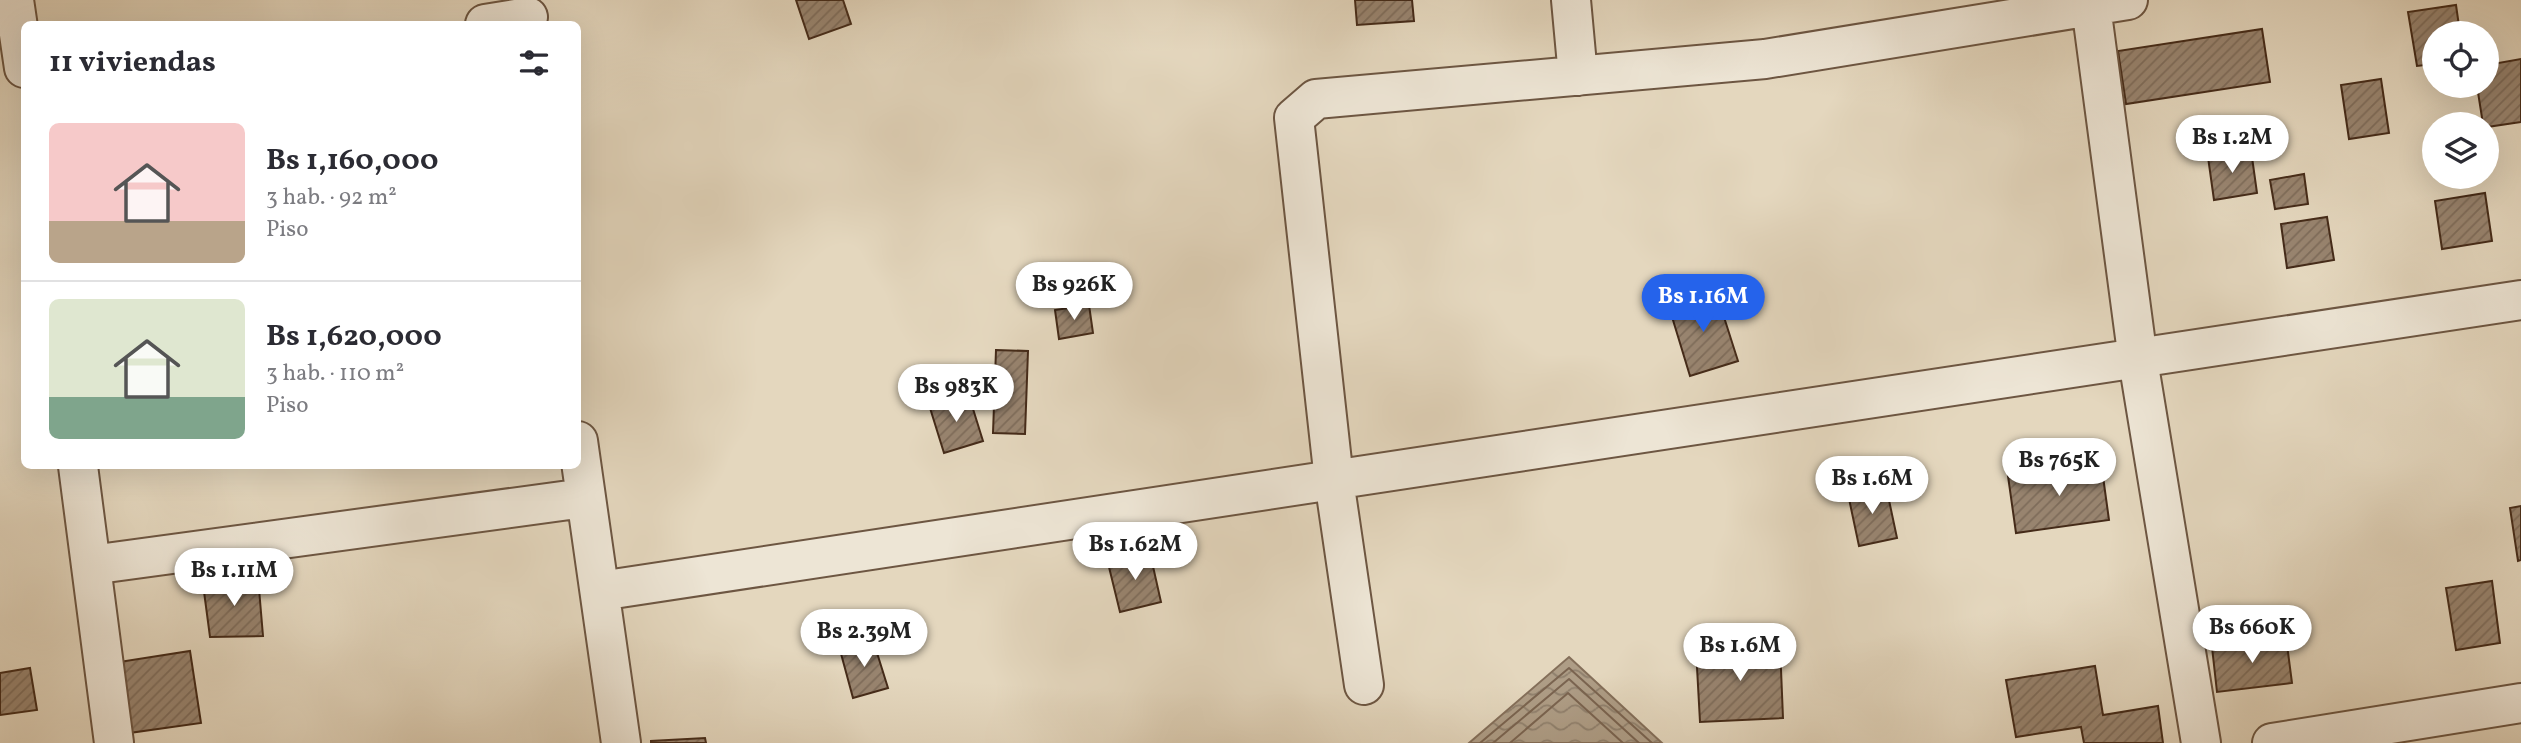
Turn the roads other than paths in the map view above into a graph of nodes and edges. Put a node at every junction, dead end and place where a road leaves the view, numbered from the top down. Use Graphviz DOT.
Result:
graph roads {
  1 [pos="14,0"];
  2 [pos="1571,0"];
  3 [pos="2128,0"];
  4 [pos="2091,6"];
  5 [pos="528,14"];
  6 [pos="498,21"];
  7 [pos="21,48"];
  8 [pos="1578,76"];
  9 [pos="2521,300"];
  10 [pos="2138,360"];
  11 [pos="78,469"];
  12 [pos="581,469"];
  13 [pos="1334,480"];
  14 [pos="584,498"];
  15 [pos="91,565"];
  16 [pos="600,591"];
  17 [pos="1364,685"];
  18 [pos="2521,704"];
  19 [pos="114,743"];
  20 [pos="621,743"];
  21 [pos="2201,743"];
  22 [pos="2272,743"];
  1 -- 7 [label="street"];
  2 -- 8 [label="street"];
  3 -- 4 [label="street"];
  4 -- 8 [label="street"];
  4 -- 10 [label="street"];
  5 -- 6 [label="street"];
  8 -- 13 [label="street"];
  9 -- 10 [label="street"];
  10 -- 13 [label="street"];
  10 -- 21 [label="street"];
  11 -- 15 [label="street"];
  12 -- 14 [label="street"];
  13 -- 16 [label="street"];
  13 -- 17 [label="street"];
  14 -- 15 [label="street"];
  14 -- 16 [label="street"];
  15 -- 19 [label="street"];
  16 -- 20 [label="street"];
  18 -- 22 [label="street"];
}
